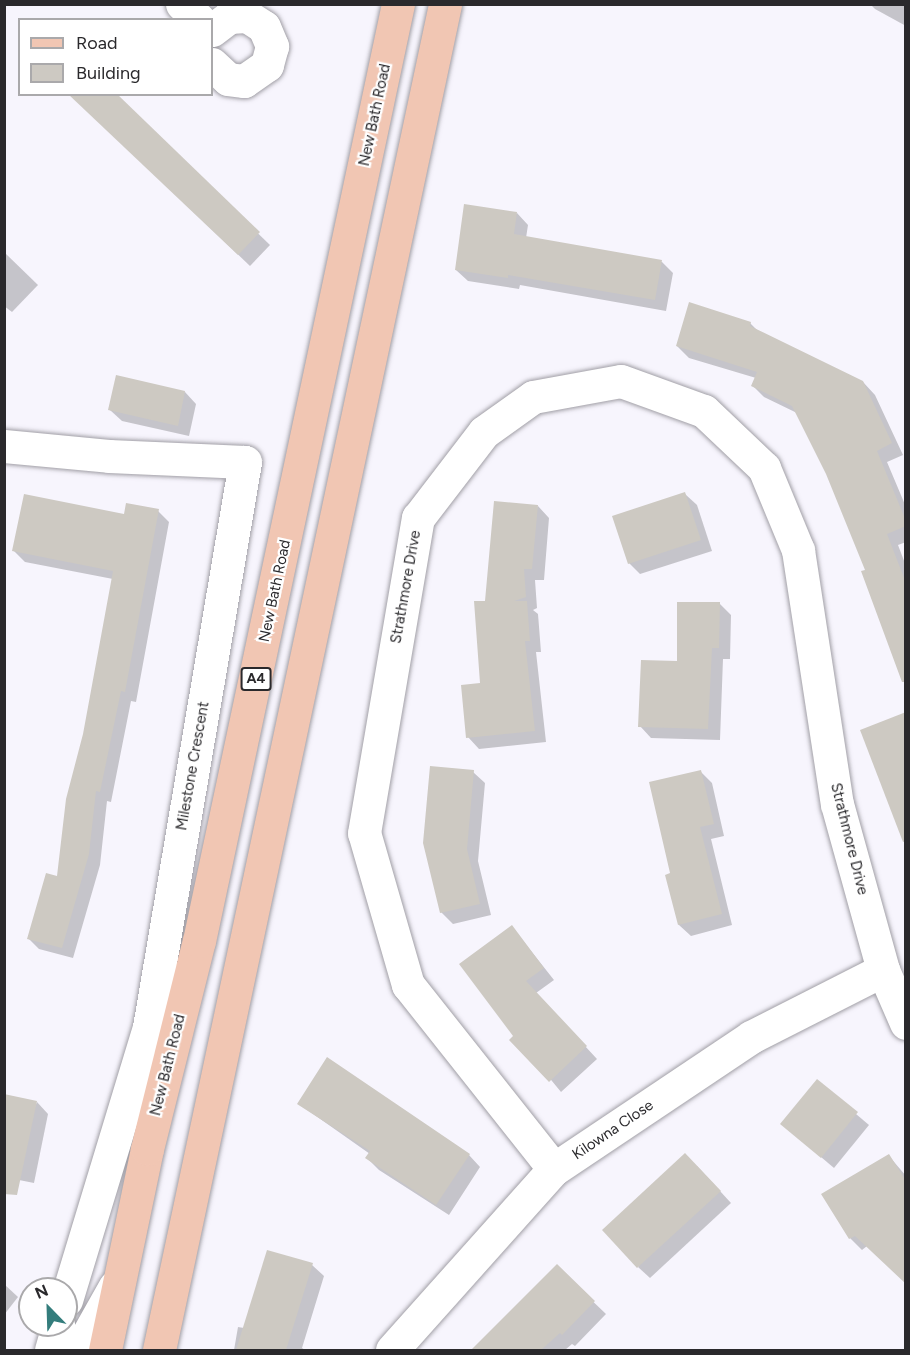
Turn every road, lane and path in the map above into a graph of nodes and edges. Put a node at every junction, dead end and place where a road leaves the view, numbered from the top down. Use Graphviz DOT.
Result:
graph roads {
  1 [pos="182,4"];
  2 [pos="398,4"];
  3 [pos="445,4"];
  4 [pos="197,18"];
  5 [pos="213,29"];
  6 [pos="213,65"];
  7 [pos="4,446"];
  8 [pos="883,970"];
  9 [pos="906,1023"];
  10 [pos="554,1169"];
  11 [pos="122,1274"];
  12 [pos="73,1277"];
  13 [pos="79,1350"];
  14 [pos="105,1350"];
  15 [pos="159,1350"];
  16 [pos="392,1350"];
  1 -- 4 [label="street"];
  2 -- 11 [label="main road, New Bath Road / A4"];
  3 -- 15 [label="main road"];
  5 -- 6 [label="street"];
  7 -- 12 [label="street, Milestone Crescent"];
  8 -- 9 [label="street, Strathmore Drive"];
  8 -- 10 [label="street, Kilowna Close"];
  8 -- 10 [label="street, Strathmore Drive"];
  10 -- 16 [label="street, Kilowna Close"];
  11 -- 13 [label="street"];
  11 -- 14 [label="main road, New Bath Road / A4"];
}
